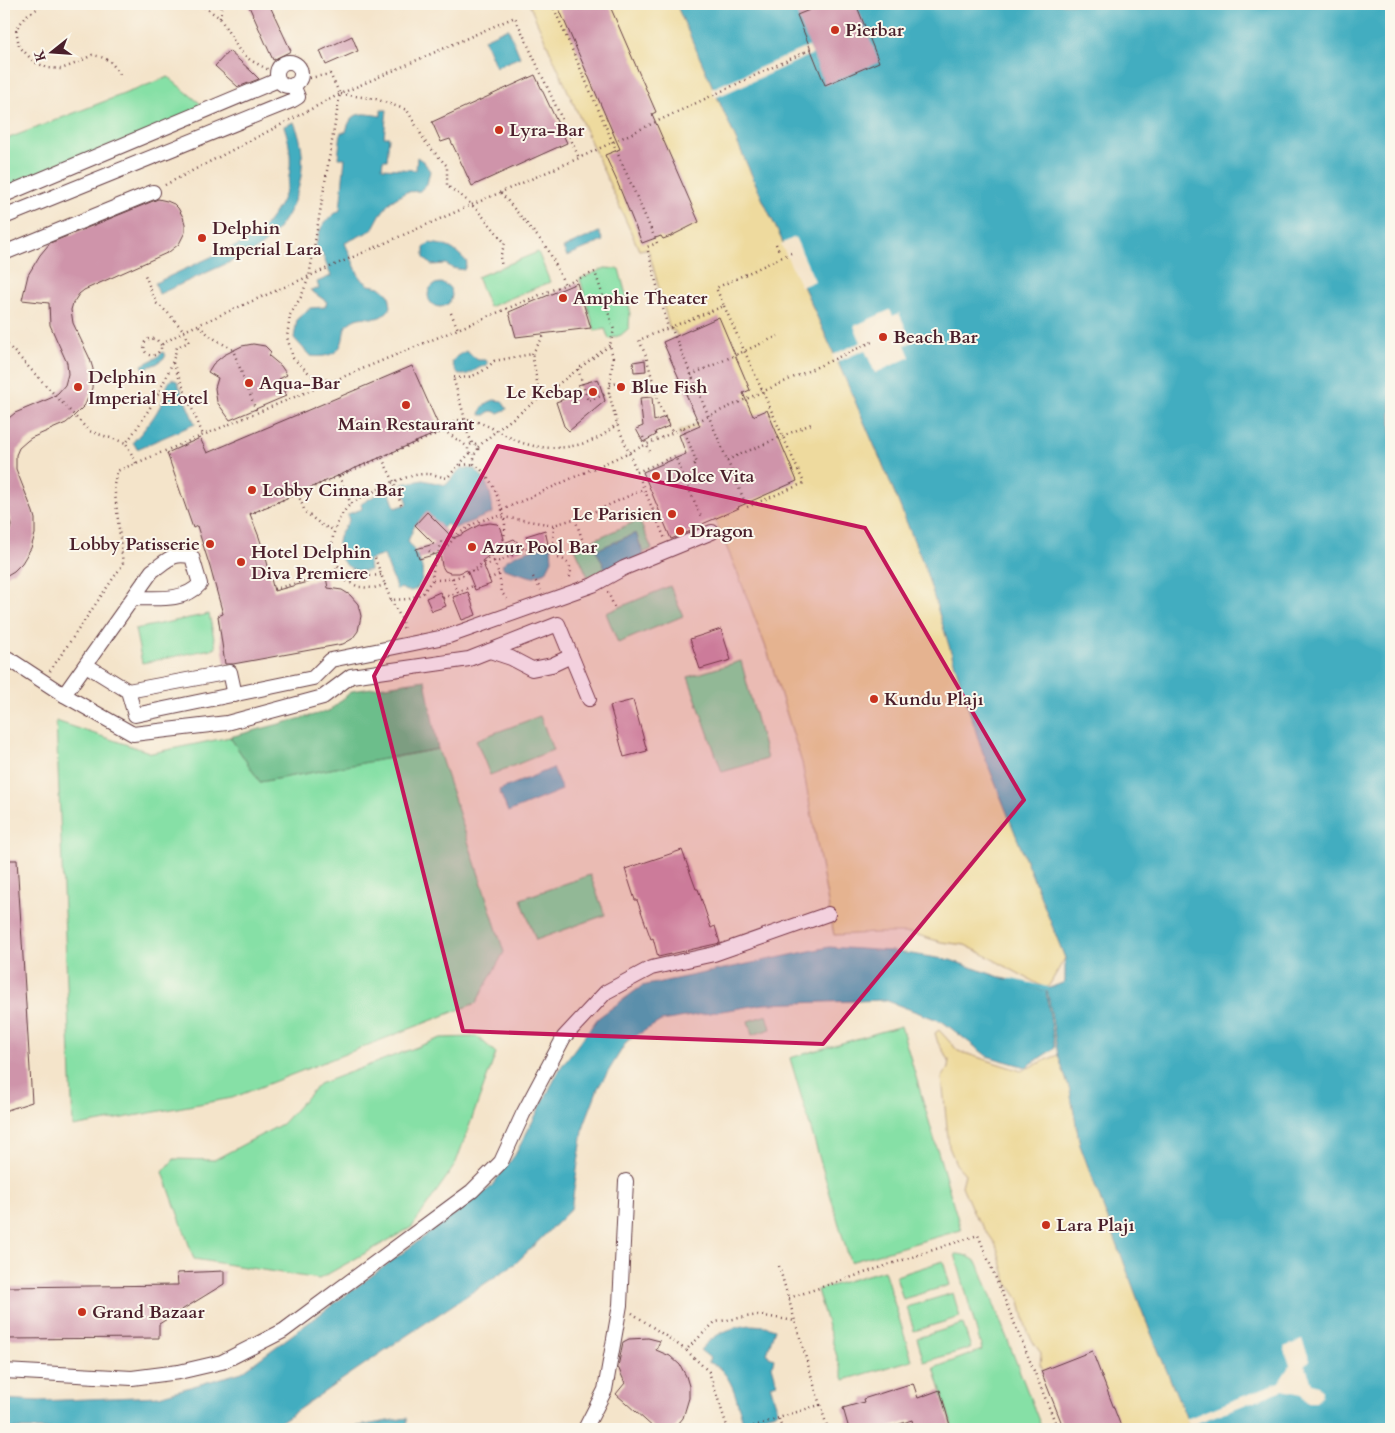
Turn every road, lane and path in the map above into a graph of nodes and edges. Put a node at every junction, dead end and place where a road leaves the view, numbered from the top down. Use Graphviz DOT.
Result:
graph roads {
  1 [pos="45,4"];
  2 [pos="200,4"];
  3 [pos="222,4"];
  4 [pos="552,4"];
  5 [pos="220,18"];
  6 [pos="811,49"];
  7 [pos="122,77"];
  8 [pos="277,77"];
  9 [pos="296,83"];
  10 [pos="340,94"];
  11 [pos="612,143"];
  12 [pos="579,158"];
  13 [pos="153,192"];
  14 [pos="501,193"];
  15 [pos="4,195"];
  16 [pos="473,205"];
  17 [pos="4,217"];
  18 [pos="776,244"];
  19 [pos="4,253"];
  20 [pos="791,253"];
  21 [pos="780,254"];
  22 [pos="502,267"];
  23 [pos="145,275"];
  24 [pos="309,277"];
  25 [pos="565,284"];
  26 [pos="724,306"];
  27 [pos="450,313"];
  28 [pos="199,326"];
  29 [pos="670,328"];
  30 [pos="458,329"];
  31 [pos="184,331"];
  32 [pos="545,334"];
  33 [pos="778,336"];
  34 [pos="4,341"];
  35 [pos="874,341"];
  36 [pos="161,345"];
  37 [pos="610,345"];
  38 [pos="744,352"];
  39 [pos="532,354"];
  40 [pos="173,363"];
  41 [pos="578,369"];
  42 [pos="691,375"];
  43 [pos="332,381"];
  44 [pos="618,383"];
  45 [pos="610,384"];
  46 [pos="763,392"];
  47 [pos="609,393"];
  48 [pos="540,398"];
  49 [pos="257,413"];
  50 [pos="708,417"];
  51 [pos="465,419"];
  52 [pos="617,424"];
  53 [pos="811,424"];
  54 [pos="683,428"];
  55 [pos="496,431"];
  56 [pos="441,432"];
  57 [pos="673,432"];
  58 [pos="203,435"];
  59 [pos="644,437"];
  60 [pos="782,437"];
  61 [pos="126,443"];
  62 [pos="472,444"];
  63 [pos="647,444"];
  64 [pos="468,447"];
  65 [pos="478,447"];
  66 [pos="650,451"];
  67 [pos="628,452"];
  68 [pos="472,454"];
  69 [pos="382,458"];
  70 [pos="727,460"];
  71 [pos="136,463"];
  72 [pos="461,464"];
  73 [pos="474,464"];
  74 [pos="692,465"];
  75 [pos="637,472"];
  76 [pos="339,476"];
  77 [pos="394,482"];
  78 [pos="644,489"];
  79 [pos="298,494"];
  80 [pos="351,504"];
  81 [pos="402,508"];
  82 [pos="658,508"];
  83 [pos="502,510"];
  84 [pos="653,510"];
  85 [pos="250,514"];
  86 [pos="701,517"];
  87 [pos="504,518"];
  88 [pos="575,519"];
  89 [pos="554,525"];
  90 [pos="334,530"];
  91 [pos="712,532"];
  92 [pos="442,541"];
  93 [pos="553,544"];
  94 [pos="584,544"];
  95 [pos="669,549"];
  96 [pos="429,551"];
  97 [pos="437,557"];
  98 [pos="375,558"];
  99 [pos="494,561"];
  100 [pos="338,567"];
  101 [pos="472,570"];
  102 [pos="499,574"];
  103 [pos="327,575"];
  104 [pos="381,575"];
  105 [pos="533,577"];
  106 [pos="452,578"];
  107 [pos="489,579"];
  108 [pos="432,580"];
  109 [pos="603,580"];
  110 [pos="567,582"];
  111 [pos="385,585"];
  112 [pos="473,586"];
  113 [pos="538,586"];
  114 [pos="274,589"];
  115 [pos="548,589"];
  116 [pos="459,593"];
  117 [pos="535,595"];
  118 [pos="134,598"];
  119 [pos="443,598"];
  120 [pos="391,600"];
  121 [pos="512,603"];
  122 [pos="615,609"];
  123 [pos="408,644"];
  124 [pos="490,650"];
  125 [pos="571,656"];
  126 [pos="4,658"];
  127 [pos="86,665"];
  128 [pos="43,682"];
  129 [pos="128,691"];
  130 [pos="64,695"];
  131 [pos="235,695"];
  132 [pos="589,699"];
  133 [pos="828,914"];
  134 [pos="626,1181"];
  135 [pos="779,1266"];
  136 [pos="789,1298"];
  137 [pos="620,1305"];
  138 [pos="795,1321"];
  139 [pos="686,1350"];
  140 [pos="4,1371"];
  141 [pos="820,1405"];
  142 [pos="778,1418"];
  143 [pos="679,1422"];
  144 [pos="585,1429"];
  145 [pos="686,1429"];
  146 [pos="728,1429"];
  147 [pos="746,1429"];
  148 [pos="782,1429"];
  149 [pos="828,1429"];
  150 [pos="1058,1429"];
  1 -- 7 [label="path"];
  2 -- 5 [label="path"];
  3 -- 5 [label="path"];
  4 -- 11 [label="path"];
  5 -- 8 [label="path"];
  6 -- 11 [label="path"];
  8 -- 9 [label="street"];
  8 -- 9 [label="street"];
  8 -- 15 [label="street"];
  9 -- 10 [label="path"];
  9 -- 17 [label="street"];
  10 -- 12 [label="path"];
  10 -- 13 [label="path"];
  10 -- 16 [label="path"];
  10 -- 24 [label="path"];
  11 -- 12 [label="path"];
  11 -- 29 [label="path"];
  12 -- 14 [label="path"];
  13 -- 19 [label="street"];
  14 -- 16 [label="path"];
  14 -- 25 [label="path"];
  16 -- 22 [label="path"];
  16 -- 24 [label="path"];
  18 -- 21 [label="path"];
  20 -- 26 [label="path"];
  23 -- 31 [label="path"];
  24 -- 28 [label="path"];
  24 -- 43 [label="path"];
  25 -- 30 [label="path"];
  25 -- 37 [label="path"];
  26 -- 29 [label="path"];
  26 -- 38 [label="path"];
  27 -- 30 [label="path"];
  28 -- 31 [label="path"];
  28 -- 49 [label="path"];
  29 -- 42 [label="path"];
  29 -- 57 [label="path"];
  30 -- 43 [label="path"];
  31 -- 36 [label="path"];
  31 -- 40 [label="path"];
  32 -- 39 [label="path"];
  33 -- 38 [label="path"];
  34 -- 61 [label="path"];
  35 -- 46 [label="path"];
  36 -- 36 [label="path"];
  37 -- 41 [label="path"];
  37 -- 45 [label="path"];
  38 -- 42 [label="path"];
  38 -- 46 [label="path"];
  39 -- 48 [label="path"];
  39 -- 51 [label="path"];
  40 -- 58 [label="path"];
  40 -- 61 [label="path"];
  41 -- 47 [label="path"];
  41 -- 48 [label="path"];
  42 -- 50 [label="path"];
  43 -- 49 [label="path"];
  44 -- 45 [label="path"];
  45 -- 47 [label="path"];
  46 -- 50 [label="path"];
  46 -- 60 [label="path"];
  47 -- 52 [label="path"];
  48 -- 55 [label="path"];
  49 -- 58 [label="path"];
  50 -- 54 [label="path"];
  50 -- 70 [label="path"];
  51 -- 55 [label="path"];
  51 -- 56 [label="path"];
  51 -- 62 [label="path"];
  52 -- 55 [label="path"];
  52 -- 67 [label="path"];
  53 -- 60 [label="path"];
  54 -- 57 [label="path"];
  54 -- 74 [label="path"];
  55 -- 65 [label="path"];
  56 -- 64 [label="path"];
  56 -- 69 [label="path"];
  57 -- 63 [label="path"];
  58 -- 71 [label="path"];
  59 -- 63 [label="path"];
  60 -- 70 [label="path"];
  60 -- 70 [label="path"];
  61 -- 71 [label="path"];
  62 -- 64 [label="path"];
  62 -- 65 [label="path"];
  63 -- 66 [label="path"];
  63 -- 67 [label="path"];
  64 -- 68 [label="path"];
  65 -- 68 [label="path"];
  67 -- 75 [label="path"];
  67 -- 83 [label="path"];
  68 -- 72 [label="path"];
  68 -- 73 [label="path"];
  69 -- 76 [label="path"];
  69 -- 77 [label="path"];
  71 -- 128 [label="path"];
  72 -- 73 [label="path"];
  72 -- 77 [label="path"];
  73 -- 83 [label="path"];
  75 -- 78 [label="path"];
  75 -- 86 [label="path"];
  76 -- 79 [label="path"];
  76 -- 80 [label="path"];
  77 -- 80 [label="path"];
  77 -- 81 [label="path"];
  78 -- 84 [label="path"];
  78 -- 88 [label="path"];
  79 -- 85 [label="path"];
  79 -- 90 [label="path"];
  80 -- 90 [label="path"];
  82 -- 84 [label="path"];
  83 -- 87 [label="path"];
  84 -- 95 [label="path"];
  87 -- 89 [label="path"];
  87 -- 97 [label="path"];
  87 -- 101 [label="path"];
  88 -- 89 [label="path"];
  88 -- 94 [label="path"];
  89 -- 93 [label="path"];
  90 -- 100 [label="path"];
  91 -- 95 [label="street"];
  92 -- 97 [label="path"];
  93 -- 99 [label="path"];
  93 -- 110 [label="path"];
  95 -- 109 [label="street"];
  96 -- 97 [label="path"];
  97 -- 108 [label="path"];
  98 -- 104 [label="path"];
  99 -- 101 [label="path"];
  99 -- 102 [label="path"];
  100 -- 103 [label="path"];
  100 -- 104 [label="path"];
  101 -- 106 [label="path"];
  102 -- 107 [label="path"];
  102 -- 121 [label="path"];
  103 -- 111 [label="path"];
  103 -- 114 [label="path"];
  104 -- 111 [label="path"];
  105 -- 113 [label="path"];
  106 -- 108 [label="path"];
  106 -- 116 [label="path"];
  108 -- 120 [label="path"];
  109 -- 122 [label="path"];
  109 -- 123 [label="street"];
  111 -- 120 [label="path"];
  112 -- 116 [label="path"];
  115 -- 117 [label="path"];
  116 -- 119 [label="path"];
  118 -- 118 [label="street"];
  118 -- 127 [label="street"];
  120 -- 123 [label="path"];
  123 -- 131 [label="street"];
  124 -- 125 [label="street"];
  124 -- 125 [label="street"];
  124 -- 130 [label="street"];
  125 -- 132 [label="street"];
  126 -- 128 [label="street"];
  127 -- 129 [label="street"];
  127 -- 130 [label="street"];
  128 -- 130 [label="street"];
  129 -- 131 [label="street"];
  129 -- 131 [label="street"];
  133 -- 140 [label="street"];
  134 -- 137 [label="street"];
  135 -- 136 [label="path"];
  136 -- 138 [label="path"];
  136 -- 150 [label="path"];
  137 -- 139 [label="path"];
  137 -- 144 [label="street"];
  138 -- 139 [label="path"];
  138 -- 141 [label="path"];
  139 -- 146 [label="path"];
  141 -- 142 [label="path"];
  141 -- 149 [label="path"];
  142 -- 147 [label="path"];
  142 -- 148 [label="path"];
  143 -- 145 [label="path"];
}
